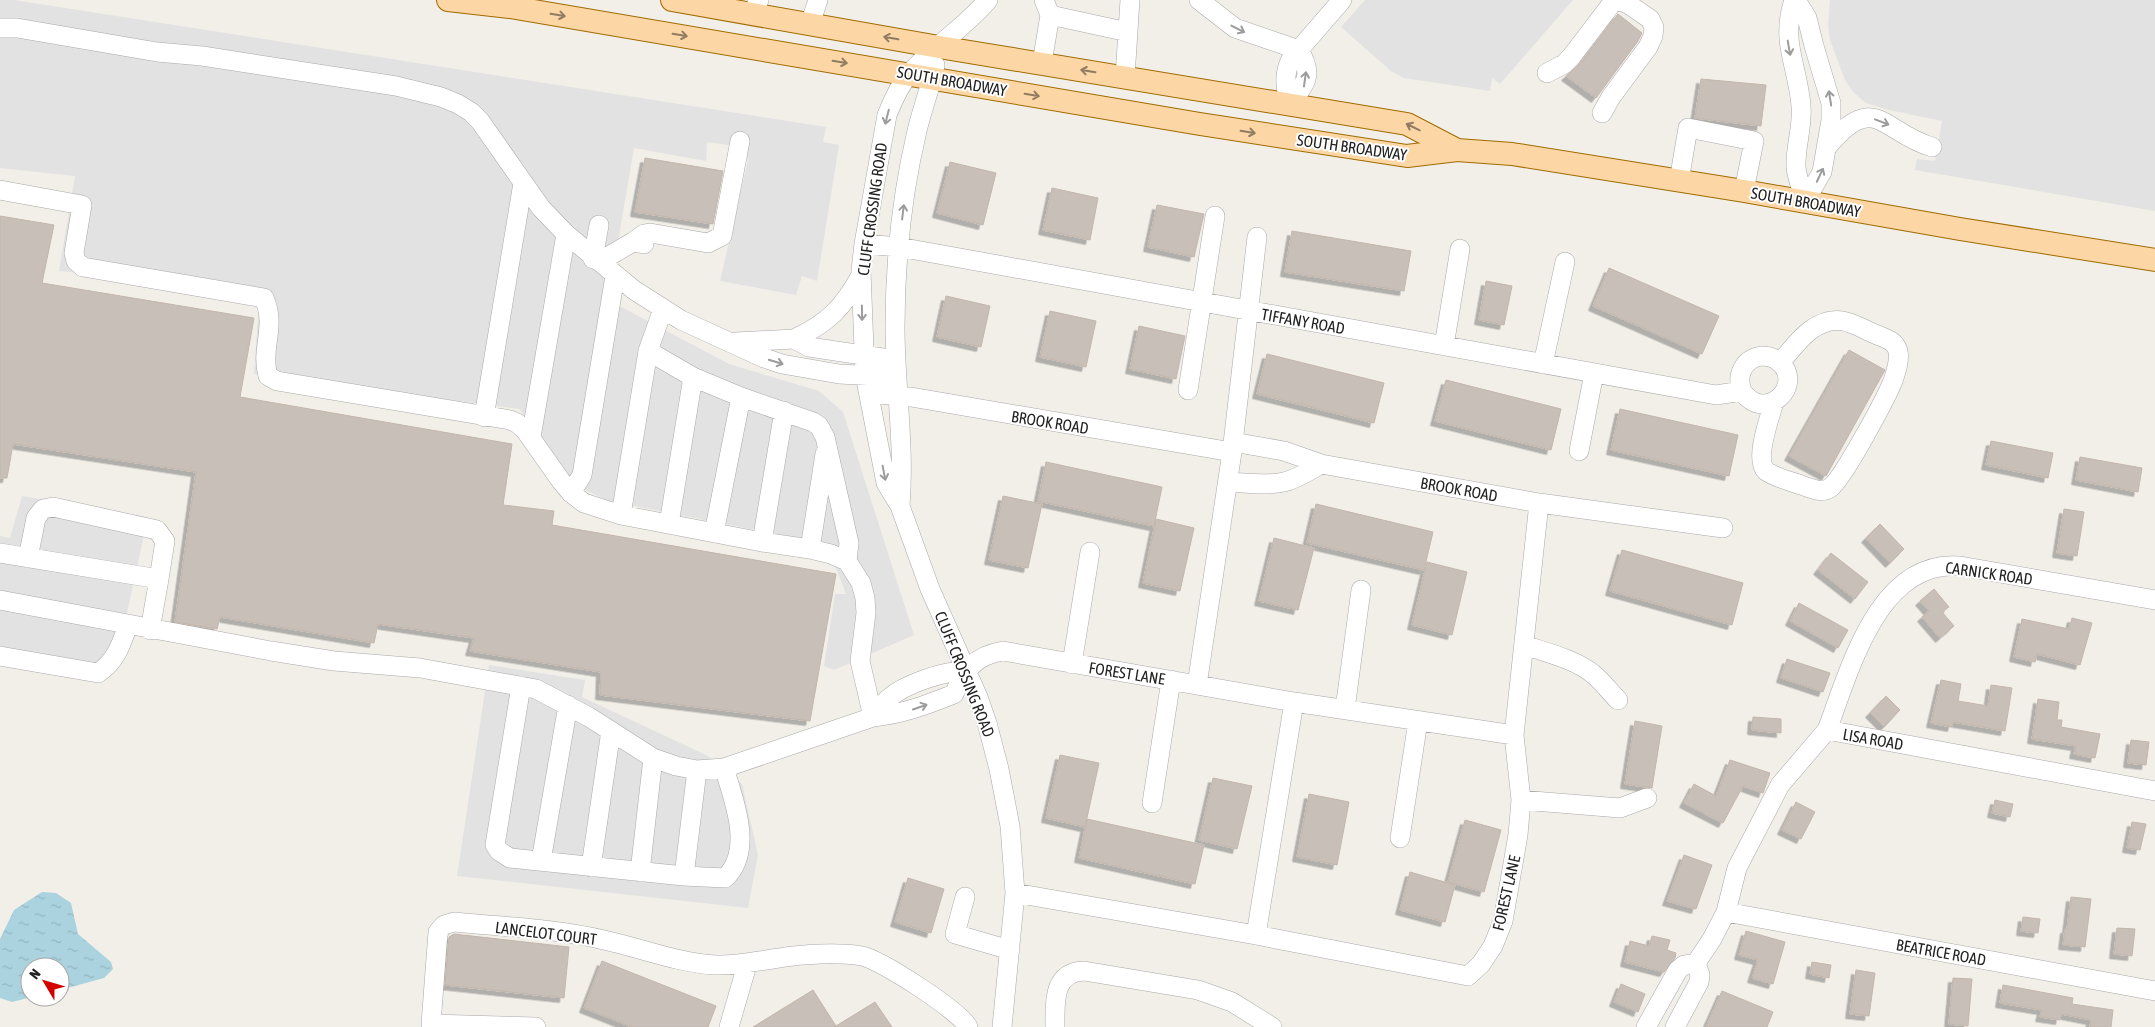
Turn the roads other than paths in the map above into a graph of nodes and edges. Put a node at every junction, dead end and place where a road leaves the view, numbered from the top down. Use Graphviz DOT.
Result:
graph roads {
  1 [pos="448,0"];
  2 [pos="672,0"];
  3 [pos="818,0"];
  4 [pos="988,0"];
  5 [pos="1130,0"];
  6 [pos="1199,0"];
  7 [pos="1342,0"];
  8 [pos="1795,0"];
  9 [pos="711,3"];
  10 [pos="755,7"];
  11 [pos="1047,8"];
  12 [pos="810,24"];
  13 [pos="0,28"];
  14 [pos="1128,32"];
  15 [pos="940,47"];
  16 [pos="1299,50"];
  17 [pos="1042,63"];
  18 [pos="1547,73"];
  19 [pos="909,74"];
  20 [pos="933,77"];
  21 [pos="1125,77"];
  22 [pos="1289,104"];
  23 [pos="1602,113"];
  24 [pos="740,141"];
  25 [pos="1827,146"];
  26 [pos="1932,147"];
  27 [pos="1456,150"];
  28 [pos="1679,181"];
  29 [pos="522,183"];
  30 [pos="0,190"];
  31 [pos="1744,191"];
  32 [pos="1805,201"];
  33 [pos="1215,216"];
  34 [pos="599,225"];
  35 [pos="566,234"];
  36 [pos="1257,237"];
  37 [pos="633,242"];
  38 [pos="864,244"];
  39 [pos="899,247"];
  40 [pos="1460,249"];
  41 [pos="699,255"];
  42 [pos="593,259"];
  43 [pos="2155,260"];
  44 [pos="1564,262"];
  45 [pos="861,274"];
  46 [pos="615,276"];
  47 [pos="1202,302"];
  48 [pos="663,309"];
  49 [pos="1249,311"];
  50 [pos="794,338"];
  51 [pos="732,342"];
  52 [pos="1444,346"];
  53 [pos="648,351"];
  54 [pos="863,356"];
  55 [pos="1780,363"];
  56 [pos="1543,364"];
  57 [pos="1594,373"];
  58 [pos="693,377"];
  59 [pos="897,378"];
  60 [pos="867,384"];
  61 [pos="1188,390"];
  62 [pos="1742,391"];
  63 [pos="741,397"];
  64 [pos="1774,402"];
  65 [pos="784,411"];
  66 [pos="484,417"];
  67 [pos="531,437"];
  68 [pos="827,445"];
  69 [pos="1232,447"];
  70 [pos="1578,451"];
  71 [pos="1321,464"];
  72 [pos="1228,482"];
  73 [pos="571,493"];
  74 [pos="1539,503"];
  75 [pos="900,506"];
  76 [pos="621,515"];
  77 [pos="669,524"];
  78 [pos="1724,528"];
  79 [pos="714,533"];
  80 [pos="762,542"];
  81 [pos="810,549"];
  82 [pos="1090,552"];
  83 [pos="0,553"];
  84 [pos="28,558"];
  85 [pos="847,561"];
  86 [pos="160,579"];
  87 [pos="1361,590"];
  88 [pos="0,600"];
  89 [pos="2155,600"];
  90 [pos="128,625"];
  91 [pos="150,630"];
  92 [pos="1524,645"];
  93 [pos="0,656"];
  94 [pos="1072,664"];
  95 [pos="965,671"];
  96 [pos="1171,680"];
  97 [pos="1197,685"];
  98 [pos="521,686"];
  99 [pos="1618,700"];
  100 [pos="1294,702"];
  101 [pos="568,704"];
  102 [pos="1345,709"];
  103 [pos="873,717"];
  104 [pos="1418,721"];
  105 [pos="1827,730"];
  106 [pos="611,731"];
  107 [pos="1514,735"];
  108 [pos="653,758"];
  109 [pos="724,768"];
  110 [pos="697,770"];
  111 [pos="2155,791"];
  112 [pos="1647,798"];
  113 [pos="1521,800"];
  114 [pos="1152,803"];
  115 [pos="1400,838"];
  116 [pos="541,861"];
  117 [pos="591,867"];
  118 [pos="640,872"];
  119 [pos="684,876"];
  120 [pos="1015,893"];
  121 [pos="965,897"];
  122 [pos="1726,912"];
  123 [pos="1256,935"];
  124 [pos="1010,950"];
  125 [pos="1696,962"];
  126 [pos="747,965"];
  127 [pos="2155,991"];
  128 [pos="430,1025"];
  129 [pos="536,1027"];
  130 [pos="728,1027"];
  131 [pos="968,1027"];
  132 [pos="1002,1027"];
  133 [pos="1055,1027"];
  134 [pos="1272,1027"];
  135 [pos="1646,1027"];
  136 [pos="1676,1027"];
  1 -- 19 [label="main road, SOUTH BROADWAY, one-way"];
  2 -- 9 [label="main road, SOUTH BROADWAY"];
  3 -- 12 [label="street"];
  4 -- 15 [label="street, CLUFF CROSSING ROAD"];
  5 -- 14 [label="street"];
  6 -- 16 [label="street, one-way"];
  7 -- 16 [label="street"];
  25 -- 8 [label="street, one-way"];
  8 -- 32 [label="street, one-way"];
  9 -- 10 [label="main road, SOUTH BROADWAY"];
  10 -- 12 [label="main road, SOUTH BROADWAY"];
  11 -- 14 [label="street"];
  11 -- 17 [label="street"];
  15 -- 12 [label="main road, SOUTH BROADWAY, one-way"];
  13 -- 29 [label="street, BROOK ROAD"];
  14 -- 21 [label="street"];
  15 -- 17 [label="main road, SOUTH BROADWAY"];
  15 -- 19 [label="street, CLUFF CROSSING ROAD"];
  15 -- 20 [label="street, CLUFF CROSSING ROAD"];
  16 -- 22 [label="street"];
  21 -- 17 [label="main road, SOUTH BROADWAY, one-way"];
  18 -- 23 [label="street"];
  19 -- 20 [label="main road, SOUTH BROADWAY"];
  19 -- 38 [label="street, CLUFF CROSSING ROAD, one-way"];
  20 -- 27 [label="main road, SOUTH BROADWAY, one-way"];
  39 -- 20 [label="street, CLUFF CROSSING ROAD, one-way"];
  21 -- 22 [label="main road, SOUTH BROADWAY"];
  27 -- 22 [label="main road, SOUTH BROADWAY, one-way"];
  24 -- 37 [label="street"];
  25 -- 26 [label="street, one-way"];
  32 -- 25 [label="street, one-way"];
  27 -- 28 [label="main road, SOUTH BROADWAY"];
  28 -- 31 [label="main road, SOUTH BROADWAY"];
  28 -- 31 [label="street"];
  29 -- 35 [label="street, BROOK ROAD"];
  29 -- 66 [label="street"];
  30 -- 66 [label="street"];
  31 -- 32 [label="main road, SOUTH BROADWAY"];
  32 -- 43 [label="main road, SOUTH BROADWAY"];
  33 -- 47 [label="street"];
  34 -- 42 [label="street"];
  35 -- 42 [label="street, BROOK ROAD"];
  35 -- 67 [label="street"];
  36 -- 49 [label="street"];
  37 -- 41 [label="street"];
  37 -- 42 [label="street"];
  38 -- 39 [label="street, TIFFANY ROAD"];
  38 -- 45 [label="street, CLUFF CROSSING ROAD"];
  39 -- 47 [label="street, TIFFANY ROAD"];
  39 -- 59 [label="street, CLUFF CROSSING ROAD"];
  40 -- 52 [label="street"];
  42 -- 46 [label="street, BROOK ROAD"];
  44 -- 56 [label="street"];
  45 -- 50 [label="street"];
  45 -- 54 [label="street, CLUFF CROSSING ROAD, one-way"];
  46 -- 48 [label="street, BROOK ROAD"];
  46 -- 73 [label="street"];
  47 -- 49 [label="street, TIFFANY ROAD"];
  47 -- 61 [label="street"];
  48 -- 51 [label="street, BROOK ROAD"];
  48 -- 53 [label="street"];
  49 -- 52 [label="street, TIFFANY ROAD"];
  49 -- 69 [label="street"];
  50 -- 51 [label="street"];
  50 -- 54 [label="street"];
  51 -- 60 [label="street, BROOK ROAD, one-way"];
  52 -- 56 [label="street, TIFFANY ROAD"];
  53 -- 58 [label="street"];
  53 -- 76 [label="street"];
  54 -- 59 [label="street"];
  54 -- 60 [label="street, CLUFF CROSSING ROAD"];
  55 -- 62 [label="street"];
  55 -- 64 [label="street"];
  55 -- 64 [label="street"];
  56 -- 57 [label="street, TIFFANY ROAD"];
  57 -- 62 [label="street, TIFFANY ROAD"];
  57 -- 70 [label="street"];
  58 -- 63 [label="street"];
  58 -- 77 [label="street"];
  59 -- 60 [label="street, BROOK ROAD"];
  59 -- 69 [label="street, BROOK ROAD"];
  59 -- 75 [label="street, CLUFF CROSSING ROAD"];
  60 -- 75 [label="street, CLUFF CROSSING ROAD, one-way"];
  62 -- 64 [label="street"];
  63 -- 65 [label="street"];
  63 -- 79 [label="street"];
  65 -- 68 [label="street"];
  65 -- 80 [label="street"];
  66 -- 67 [label="street"];
  67 -- 73 [label="street"];
  68 -- 81 [label="street"];
  68 -- 85 [label="street"];
  69 -- 71 [label="street, BROOK ROAD"];
  69 -- 72 [label="street"];
  71 -- 72 [label="street"];
  71 -- 74 [label="street, BROOK ROAD"];
  72 -- 97 [label="street"];
  73 -- 76 [label="street"];
  74 -- 78 [label="street, BROOK ROAD"];
  74 -- 92 [label="street, FOREST LANE"];
  75 -- 95 [label="street, CLUFF CROSSING ROAD"];
  76 -- 77 [label="street"];
  77 -- 79 [label="street"];
  79 -- 80 [label="street"];
  80 -- 81 [label="street"];
  81 -- 85 [label="street"];
  82 -- 94 [label="street"];
  83 -- 84 [label="street"];
  84 -- 86 [label="street"];
  84 -- 86 [label="street"];
  85 -- 103 [label="street"];
  86 -- 91 [label="street"];
  87 -- 102 [label="street"];
  88 -- 90 [label="street"];
  89 -- 105 [label="street, CARNICK ROAD"];
  90 -- 91 [label="street"];
  90 -- 93 [label="street"];
  91 -- 98 [label="street"];
  92 -- 99 [label="street"];
  92 -- 107 [label="street, FOREST LANE"];
  94 -- 95 [label="street, FOREST LANE"];
  94 -- 96 [label="street, FOREST LANE"];
  95 -- 103 [label="street"];
  95 -- 120 [label="street, CLUFF CROSSING ROAD"];
  96 -- 97 [label="street, FOREST LANE"];
  96 -- 114 [label="street"];
  97 -- 100 [label="street, FOREST LANE"];
  98 -- 101 [label="street"];
  98 -- 116 [label="street"];
  100 -- 102 [label="street, FOREST LANE"];
  100 -- 123 [label="street"];
  101 -- 106 [label="street"];
  101 -- 116 [label="street"];
  102 -- 104 [label="street, FOREST LANE"];
  103 -- 109 [label="street"];
  104 -- 107 [label="street, FOREST LANE"];
  104 -- 115 [label="street"];
  105 -- 111 [label="street, LISA ROAD"];
  105 -- 122 [label="street, LISA ROAD"];
  106 -- 108 [label="street"];
  106 -- 117 [label="street"];
  107 -- 113 [label="street, FOREST LANE"];
  108 -- 110 [label="street"];
  108 -- 118 [label="street"];
  109 -- 110 [label="street"];
  109 -- 119 [label="street"];
  110 -- 119 [label="street"];
  112 -- 113 [label="street"];
  113 -- 123 [label="street, FOREST LANE"];
  116 -- 117 [label="street"];
  117 -- 118 [label="street"];
  118 -- 119 [label="street"];
  120 -- 123 [label="street, FOREST LANE"];
  120 -- 124 [label="street, CLUFF CROSSING ROAD"];
  121 -- 124 [label="street"];
  122 -- 125 [label="street, LISA ROAD"];
  122 -- 127 [label="street, BEATRICE ROAD"];
  124 -- 132 [label="street, CLUFF CROSSING ROAD"];
  125 -- 135 [label="street, LISA ROAD"];
  125 -- 136 [label="street"];
  126 -- 128 [label="street, LANCELOT COURT"];
  126 -- 130 [label="street"];
  126 -- 131 [label="street, LANCELOT COURT"];
  128 -- 129 [label="street, LANCELOT COURT"];
  133 -- 134 [label="street"];
}
